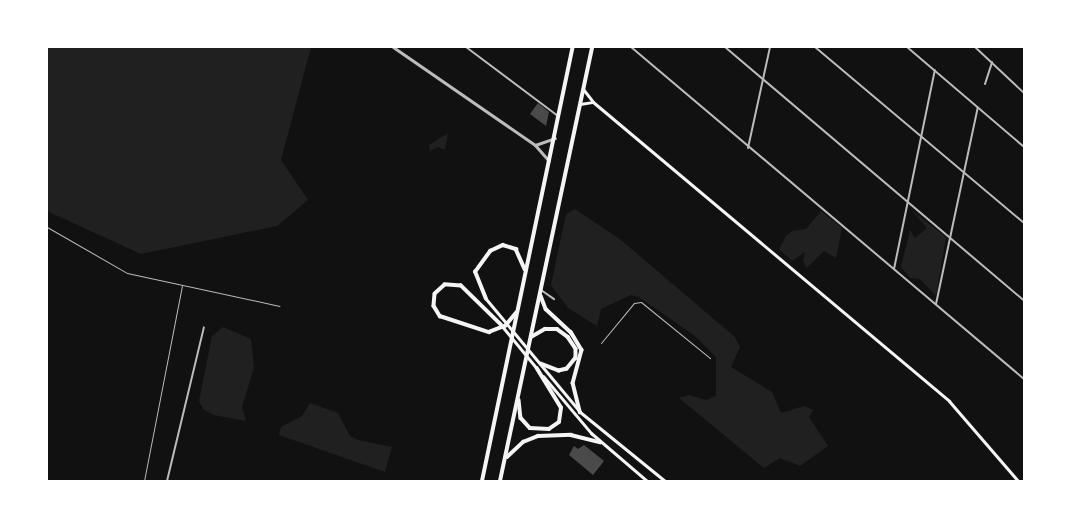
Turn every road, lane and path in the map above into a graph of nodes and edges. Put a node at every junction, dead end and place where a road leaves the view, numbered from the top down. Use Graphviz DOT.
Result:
graph roads {
  1 [pos="393,47"];
  2 [pos="466,47"];
  3 [pos="573,47"];
  4 [pos="592,47"];
  5 [pos="631,47"];
  6 [pos="725,47"];
  7 [pos="770,47"];
  8 [pos="815,47"];
  9 [pos="907,47"];
  10 [pos="975,47"];
  11 [pos="992,62"];
  12 [pos="935,70"];
  13 [pos="763,79"];
  14 [pos="985,84"];
  15 [pos="583,89"];
  16 [pos="1024,93"];
  17 [pos="593,102"];
  18 [pos="580,104"];
  19 [pos="978,107"];
  20 [pos="559,116"];
  21 [pos="922,136"];
  22 [pos="554,138"];
  23 [pos="535,146"];
  24 [pos="1024,147"];
  25 [pos="748,148"];
  26 [pos="550,162"];
  27 [pos="963,170"];
  28 [pos="907,203"];
  29 [pos="1024,223"];
  30 [pos="47,227"];
  31 [pos="949,238"];
  32 [pos="894,270"];
  33 [pos="525,272"];
  34 [pos="182,285"];
  35 [pos="541,290"];
  36 [pos="540,295"];
  37 [pos="486,299"];
  38 [pos="554,299"];
  39 [pos="1024,301"];
  40 [pos="936,304"];
  41 [pos="279,306"];
  42 [pos="517,312"];
  43 [pos="501,325"];
  44 [pos="204,327"];
  45 [pos="530,338"];
  46 [pos="601,343"];
  47 [pos="710,358"];
  48 [pos="541,364"];
  49 [pos="537,369"];
  50 [pos="1024,379"];
  51 [pos="519,391"];
  52 [pos="580,412"];
  53 [pos="600,442"];
  54 [pos="506,458"];
  55 [pos="144,481"];
  56 [pos="167,481"];
  57 [pos="482,481"];
  58 [pos="500,481"];
  59 [pos="647,481"];
  60 [pos="665,481"];
  61 [pos="1018,481"];
  1 -- 23 [label="street"];
  2 -- 20 [label="street"];
  3 -- 20 [label="highway"];
  4 -- 15 [label="highway"];
  5 -- 25 [label="street"];
  6 -- 13 [label="street"];
  7 -- 13 [label="street"];
  8 -- 21 [label="street"];
  9 -- 12 [label="street"];
  10 -- 11 [label="street"];
  11 -- 14 [label="street"];
  11 -- 16 [label="street"];
  12 -- 19 [label="street"];
  12 -- 21 [label="street"];
  13 -- 25 [label="street"];
  13 -- 28 [label="street"];
  15 -- 17 [label="main road"];
  15 -- 18 [label="highway"];
  17 -- 18 [label="main road"];
  17 -- 61 [label="main road"];
  18 -- 35 [label="highway"];
  19 -- 24 [label="street"];
  19 -- 27 [label="street"];
  20 -- 22 [label="highway"];
  21 -- 27 [label="street"];
  21 -- 28 [label="street"];
  22 -- 23 [label="street"];
  22 -- 26 [label="highway"];
  23 -- 26 [label="street"];
  25 -- 32 [label="street"];
  26 -- 33 [label="highway"];
  27 -- 29 [label="street"];
  27 -- 31 [label="street"];
  28 -- 31 [label="street"];
  28 -- 32 [label="street"];
  30 -- 34 [label="lane"];
  31 -- 39 [label="street"];
  31 -- 40 [label="street"];
  32 -- 40 [label="street"];
  33 -- 37 [label="highway"];
  33 -- 42 [label="highway"];
  34 -- 41 [label="lane"];
  34 -- 55 [label="lane"];
  35 -- 36 [label="highway"];
  35 -- 38 [label="street"];
  36 -- 45 [label="highway"];
  36 -- 52 [label="highway"];
  37 -- 48 [label="main road"];
  40 -- 50 [label="street"];
  42 -- 43 [label="highway"];
  42 -- 57 [label="highway"];
  43 -- 49 [label="main road"];
  44 -- 56 [label="street"];
  45 -- 48 [label="highway"];
  45 -- 51 [label="highway"];
  46 -- 47 [label="lane"];
  48 -- 52 [label="main road"];
  49 -- 51 [label="highway"];
  49 -- 53 [label="main road"];
  51 -- 54 [label="highway"];
  52 -- 60 [label="main road"];
  53 -- 54 [label="highway"];
  53 -- 59 [label="main road"];
  54 -- 58 [label="highway"];
}
